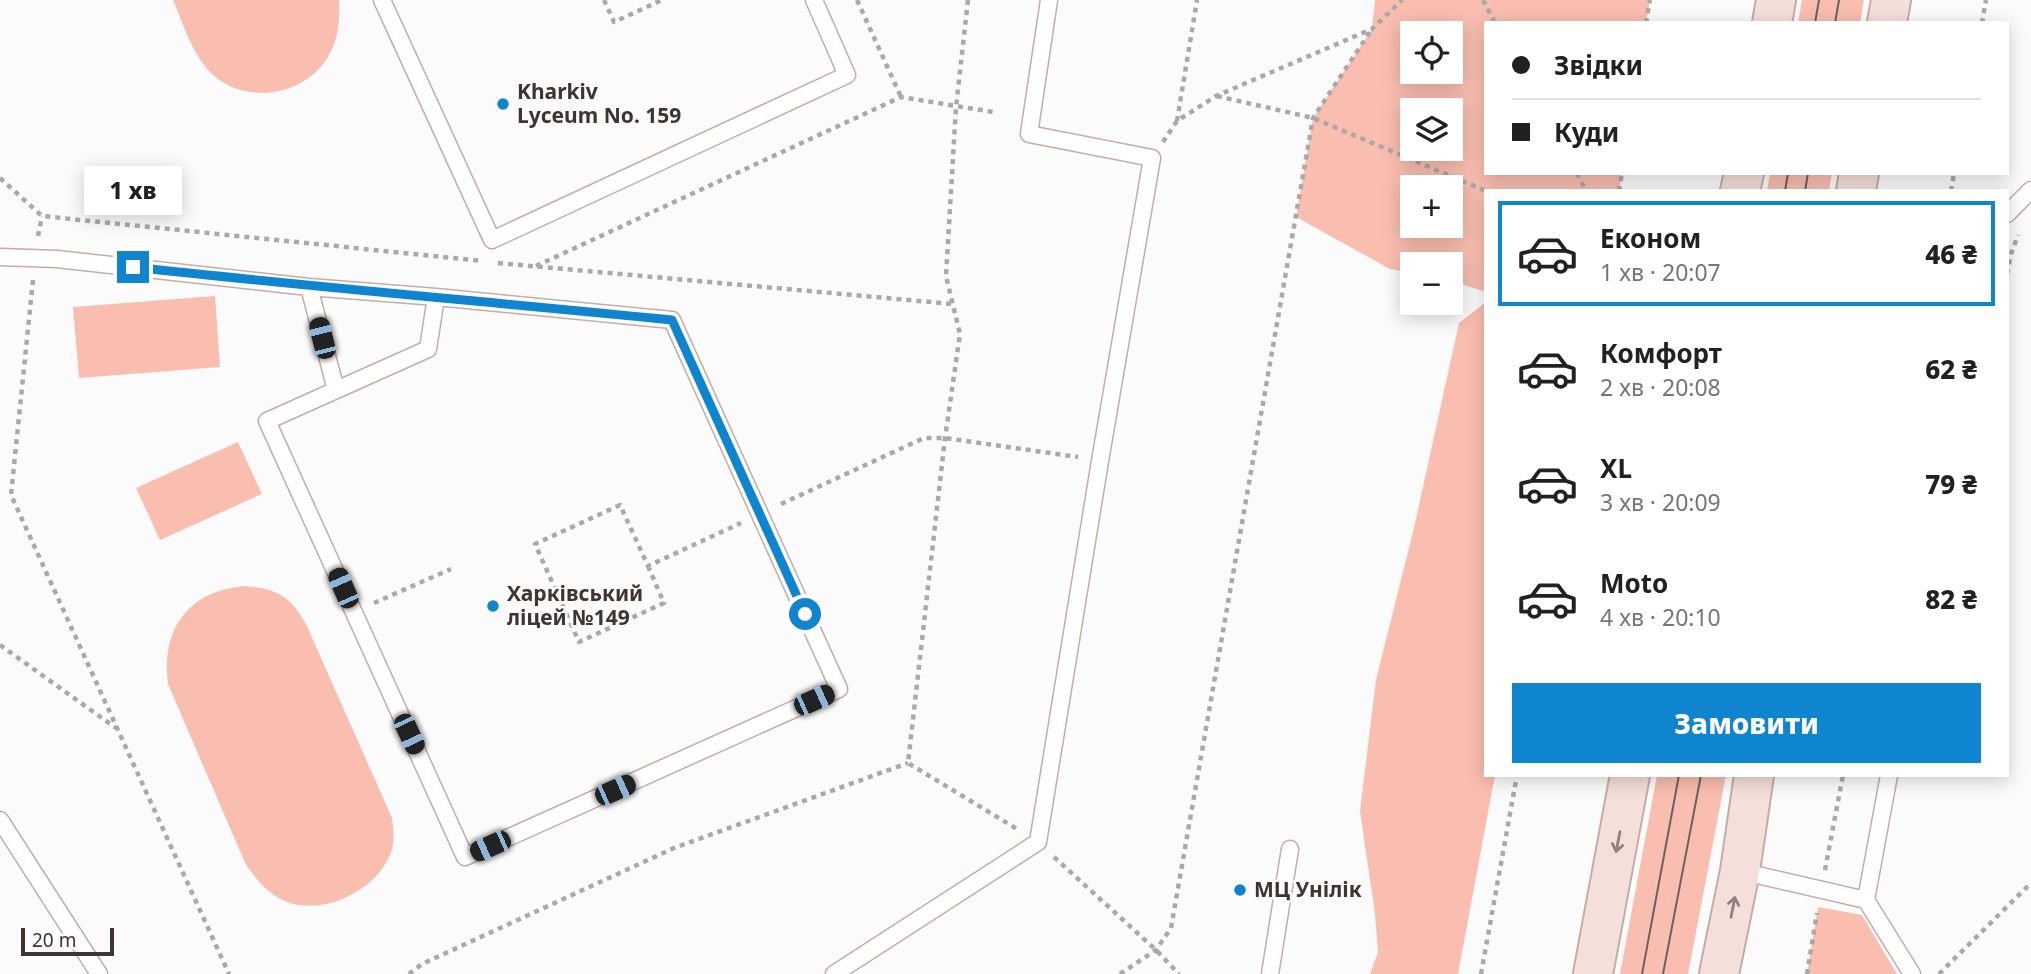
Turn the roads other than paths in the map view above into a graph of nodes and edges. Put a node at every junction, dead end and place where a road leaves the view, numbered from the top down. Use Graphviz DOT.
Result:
graph roads {
  1 [pos="382,0"];
  2 [pos="814,0"];
  3 [pos="1049,0"];
  4 [pos="1776,0"];
  5 [pos="1891,0"];
  6 [pos="1772,21"];
  7 [pos="1887,21"];
  8 [pos="2031,190"];
  9 [pos="2009,212"];
  10 [pos="0,257"];
  11 [pos="309,287"];
  12 [pos="436,297"];
  13 [pos="336,390"];
  14 [pos="1630,777"];
  15 [pos="1754,777"];
  16 [pos="1889,777"];
  17 [pos="0,820"];
  18 [pos="1290,849"];
  19 [pos="1740,871"];
  20 [pos="1867,900"];
  21 [pos="99,974"];
  22 [pos="834,974"];
  23 [pos="1270,974"];
  24 [pos="1593,974"];
  25 [pos="1719,974"];
  26 [pos="1912,974"];
  1 -- 2 [label="lane"];
  3 -- 22 [label="lane"];
  4 -- 6 [label="main road"];
  5 -- 7 [label="main road"];
  8 -- 9 [label="lane"];
  10 -- 11 [label="lane"];
  11 -- 12 [label="lane"];
  11 -- 13 [label="lane"];
  12 -- 13 [label="lane"];
  12 -- 13 [label="lane"];
  14 -- 24 [label="main road, one-way"];
  15 -- 19 [label="main road"];
  16 -- 20 [label="lane"];
  17 -- 21 [label="lane"];
  18 -- 23 [label="lane"];
  19 -- 20 [label="lane"];
  25 -- 19 [label="main road, one-way"];
  20 -- 26 [label="lane"];
}
